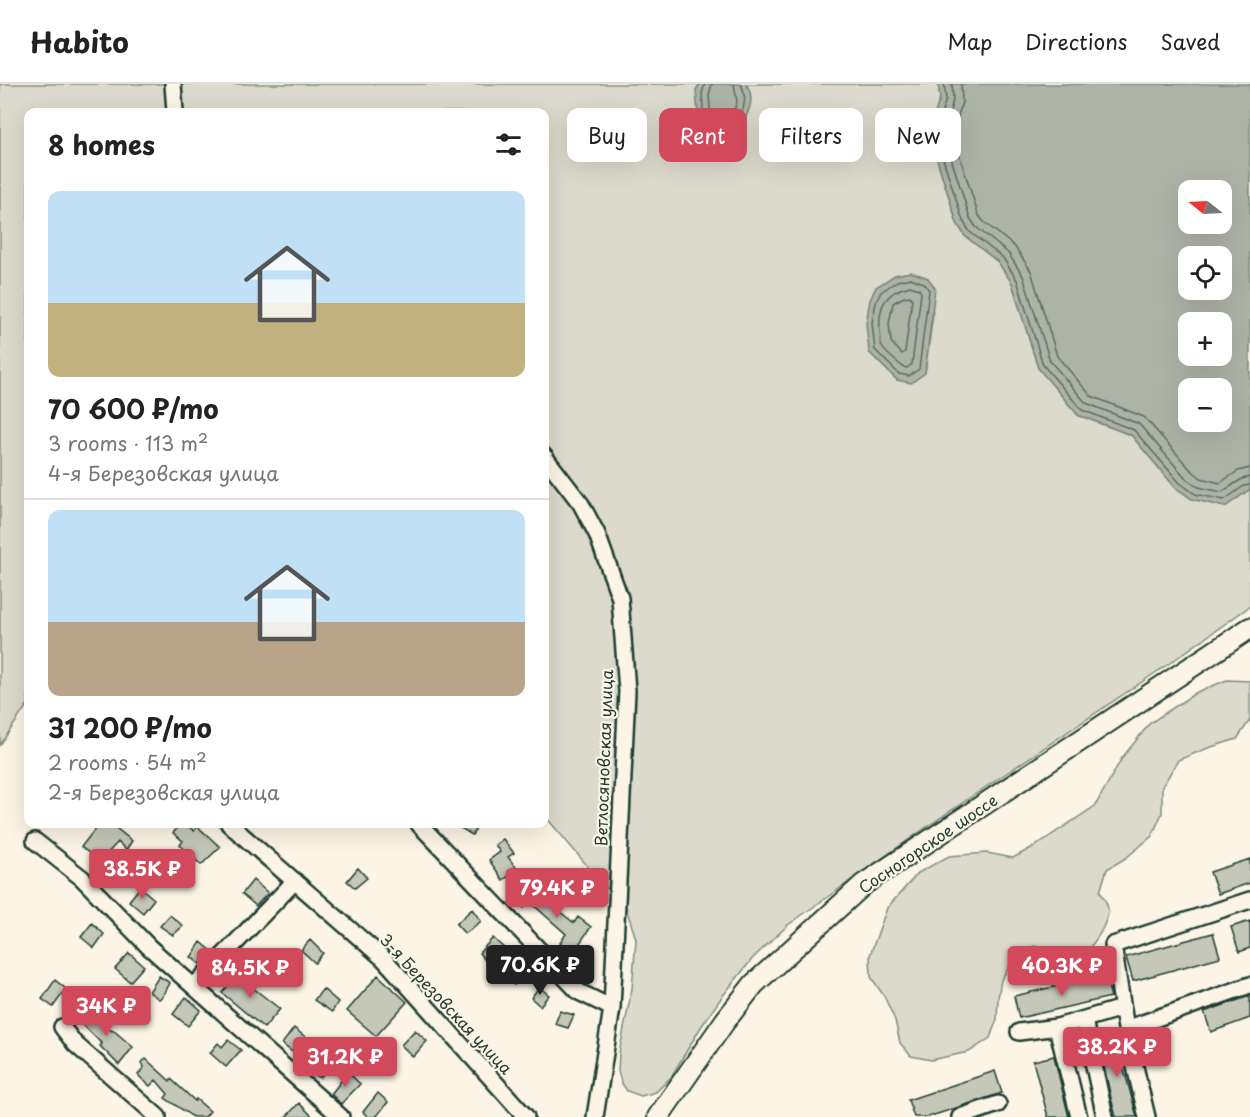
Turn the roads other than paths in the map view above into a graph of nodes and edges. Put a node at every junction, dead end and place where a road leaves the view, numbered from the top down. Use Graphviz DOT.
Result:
graph roads {
  1 [pos="173,84"];
  2 [pos="175,108"];
  3 [pos="549,462"];
  4 [pos="1250,628"];
  5 [pos="234,828"];
  6 [pos="423,828"];
  7 [pos="35,842"];
  8 [pos="295,881"];
  9 [pos="1250,900"];
  10 [pos="1250,985"];
  11 [pos="194,986"];
  12 [pos="612,1008"];
  13 [pos="1122,1008"];
  14 [pos="1084,1020"];
  15 [pos="62,1027"];
  16 [pos="1058,1027"];
  17 [pos="1126,1029"];
  18 [pos="1019,1032"];
  19 [pos="998,1104"];
  20 [pos="965,1116"];
  21 [pos="158,1117"];
  22 [pos="341,1117"];
  23 [pos="525,1117"];
  24 [pos="595,1117"];
  25 [pos="658,1117"];
  26 [pos="1079,1117"];
  27 [pos="1105,1117"];
  28 [pos="1148,1117"];
  1 -- 2 [label="street"];
  3 -- 12 [label="street, Ветлосяновская улица"];
  4 -- 25 [label="main road, Сосногорское шоссе"];
  5 -- 8 [label="street, 3-я Березовская улица"];
  6 -- 12 [label="street"];
  7 -- 11 [label="street"];
  8 -- 11 [label="street"];
  8 -- 23 [label="street, 3-я Березовская улица"];
  9 -- 13 [label="street"];
  10 -- 17 [label="street"];
  11 -- 22 [label="street"];
  12 -- 24 [label="street, Ветлосяновская улица"];
  13 -- 14 [label="street"];
  13 -- 17 [label="street"];
  14 -- 16 [label="street"];
  14 -- 27 [label="street"];
  15 -- 21 [label="street"];
  16 -- 18 [label="street"];
  16 -- 26 [label="street"];
  17 -- 28 [label="street"];
  19 -- 20 [label="street"];
}
